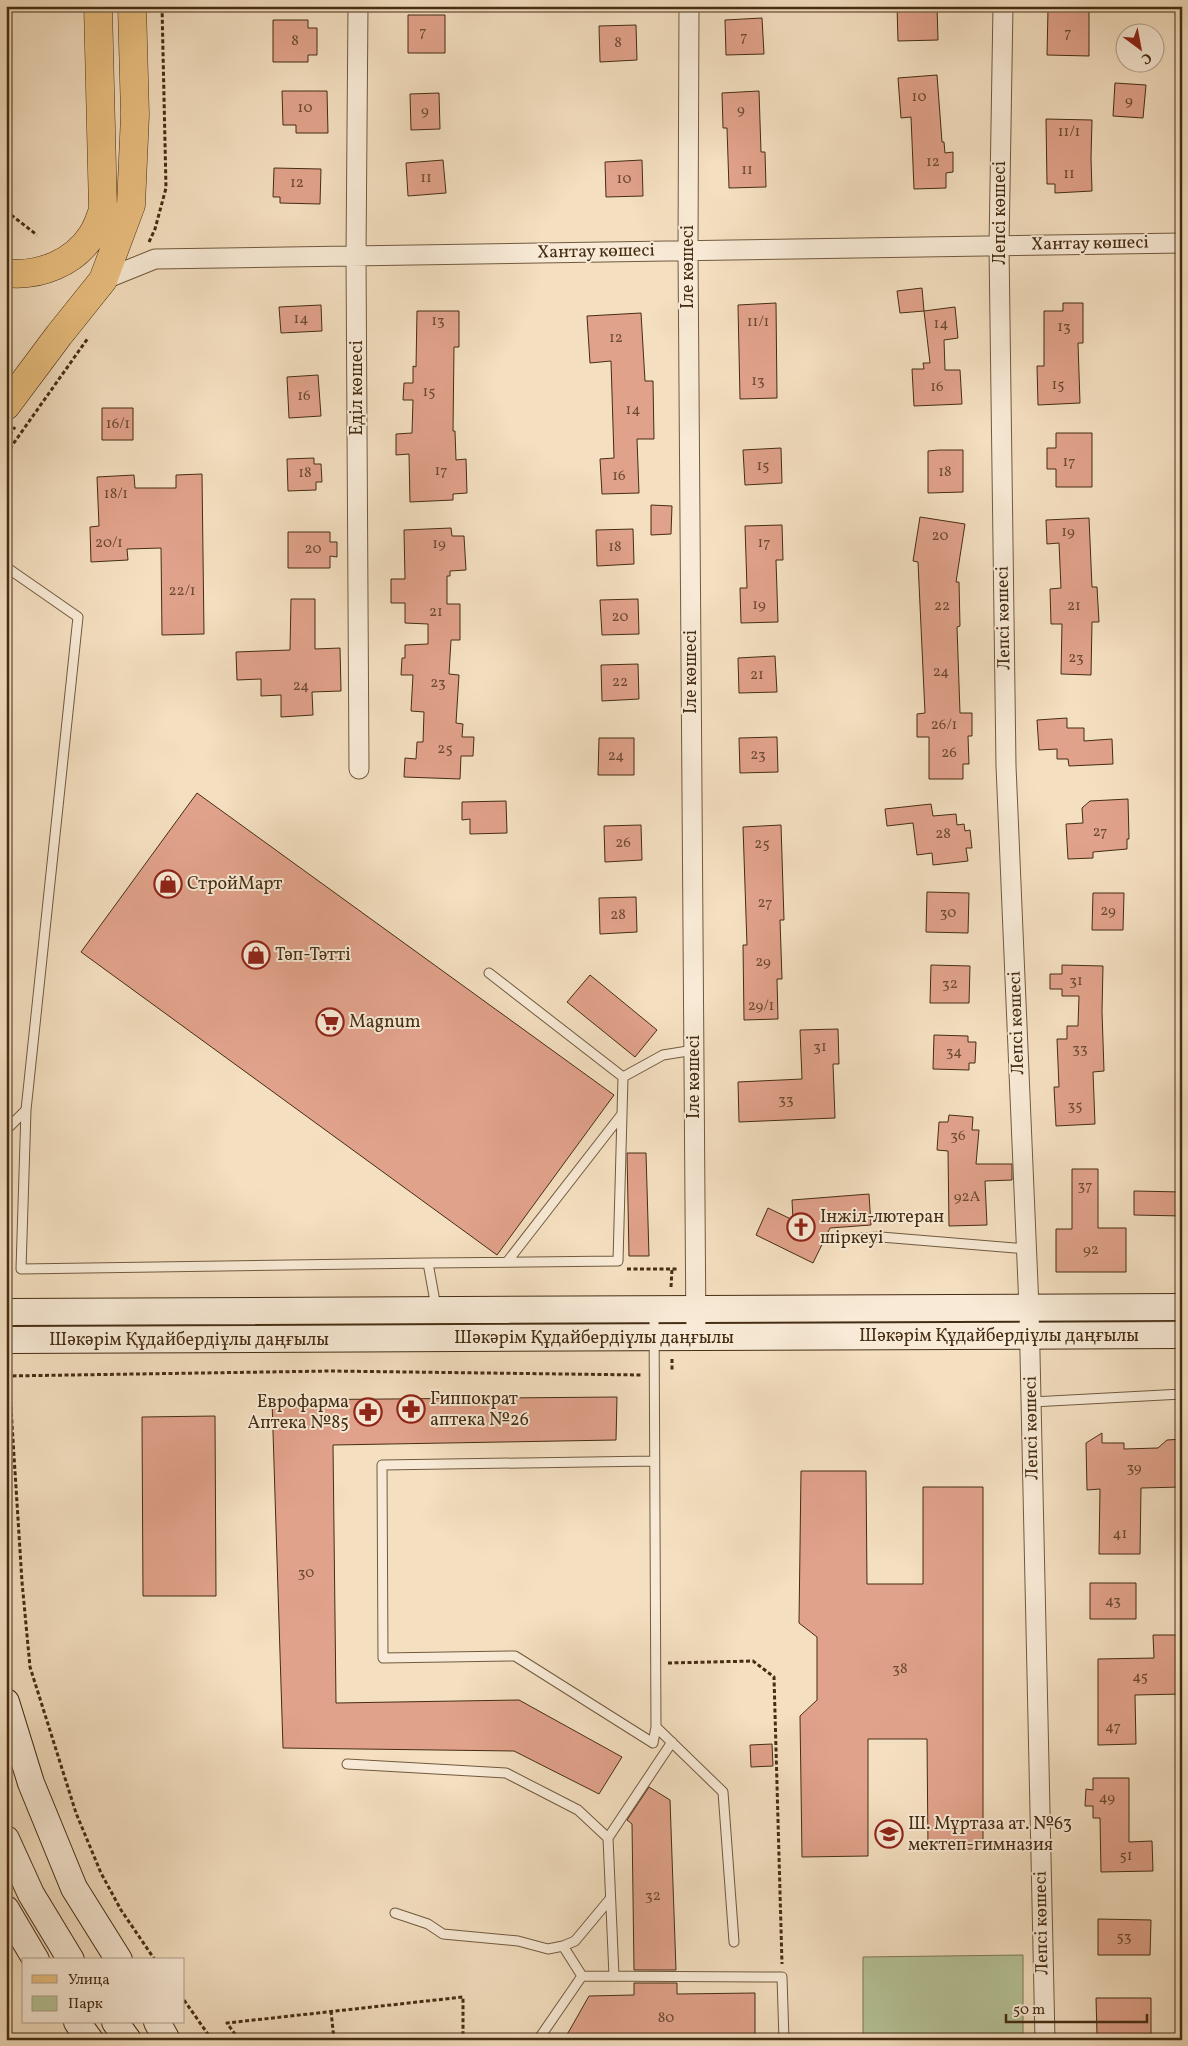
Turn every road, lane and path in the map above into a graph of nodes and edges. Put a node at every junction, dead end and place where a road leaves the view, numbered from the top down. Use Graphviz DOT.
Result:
graph roads {
  1 [pos="98,6"];
  2 [pos="132,6"];
  3 [pos="358,6"];
  4 [pos="689,6"];
  5 [pos="1003,6"];
  6 [pos="6,210"];
  7 [pos="37,235"];
  8 [pos="1182,243"];
  9 [pos="999,246"];
  10 [pos="688,250"];
  11 [pos="356,256"];
  12 [pos="6,273"];
  13 [pos="103,280"];
  14 [pos="6,406"];
  15 [pos="6,567"];
  16 [pos="359,769"];
  17 [pos="489,973"];
  18 [pos="694,1050"];
  19 [pos="623,1077"];
  20 [pos="26,1110"];
  21 [pos="622,1113"];
  22 [pos="6,1130"];
  23 [pos="837,1239"];
  24 [pos="1027,1249"];
  25 [pos="507,1262"];
  26 [pos="428,1263"];
  27 [pos="1182,1307"];
  28 [pos="1030,1308"];
  29 [pos="654,1309"];
  30 [pos="695,1309"];
  31 [pos="436,1310"];
  32 [pos="6,1312"];
  33 [pos="1030,1336"];
  34 [pos="1182,1336"];
  35 [pos="653,1338"];
  36 [pos="696,1338"];
  37 [pos="7,1349"];
  38 [pos="8,1376"];
  39 [pos="653,1376"];
  40 [pos="1182,1394"];
  41 [pos="1032,1402"];
  42 [pos="654,1461"];
  43 [pos="656,1664"];
  44 [pos="6,1702"];
  45 [pos="656,1727"];
  46 [pos="672,1742"];
  47 [pos="348,1764"];
  48 [pos="608,1838"];
  49 [pos="6,1839"];
  50 [pos="610,1900"];
  51 [pos="6,1909"];
  52 [pos="396,1913"];
  53 [pos="734,1942"];
  54 [pos="563,1946"];
  55 [pos="35,1958"];
  56 [pos="69,1958"];
  57 [pos="118,1958"];
  58 [pos="154,1958"];
  59 [pos="582,1976"];
  60 [pos="614,1976"];
  61 [pos="782,1977"];
  62 [pos="185,2001"];
  63 [pos="331,2012"];
  64 [pos="78,2024"];
  65 [pos="116,2024"];
  66 [pos="158,2024"];
  67 [pos="90,2040"];
  68 [pos="128,2040"];
  69 [pos="167,2040"];
  70 [pos="212,2040"];
  71 [pos="238,2040"];
  72 [pos="334,2040"];
  73 [pos="464,2040"];
  74 [pos="538,2040"];
  75 [pos="784,2040"];
  76 [pos="1045,2040"];
  1 -- 12 [label="main road"];
  2 -- 13 [label="main road"];
  3 -- 11 [label="street, Еділ көшесі"];
  4 -- 10 [label="street, Іле көшесі"];
  5 -- 9 [label="street, Лепсі көшесі"];
  6 -- 7 [label="path"];
  8 -- 9 [label="street, Хантау көшесі"];
  9 -- 10 [label="street, Хантау көшесі"];
  9 -- 24 [label="street, Лепсі көшесі"];
  10 -- 11 [label="street, Хантау көшесі"];
  10 -- 18 [label="street, Іле көшесі"];
  11 -- 13 [label="street, Хантау көшесі"];
  11 -- 16 [label="street, Еділ көшесі"];
  13 -- 14 [label="main road"];
  15 -- 20 [label="lane"];
  17 -- 19 [label="lane"];
  18 -- 19 [label="lane"];
  18 -- 30 [label="street, Іле көшесі"];
  19 -- 21 [label="lane"];
  20 -- 22 [label="lane"];
  20 -- 26 [label="lane"];
  21 -- 25 [label="lane"];
  21 -- 25 [label="lane"];
  23 -- 24 [label="lane"];
  24 -- 28 [label="street, Лепсі көшесі"];
  25 -- 26 [label="lane"];
  26 -- 31 [label="lane"];
  27 -- 28 [label="main road, Шәкәрім Құдайбердіұлы даңғылы"];
  28 -- 30 [label="main road, Шәкәрім Құдайбердіұлы даңғылы"];
  28 -- 33 [label="street, Лепсі көшесі"];
  29 -- 30 [label="main road, Шәкәрім Құдайбердіұлы даңғылы"];
  29 -- 31 [label="main road, Шәкәрім Құдайбердіұлы даңғылы"];
  29 -- 35 [label="lane"];
  30 -- 36 [label="street, Іле көшесі"];
  31 -- 32 [label="main road, Шәкәрім Құдайбердіұлы даңғылы"];
  33 -- 34 [label="main road, Шәкәрім Құдайбердіұлы даңғылы"];
  33 -- 36 [label="main road, Шәкәрім Құдайбердіұлы даңғылы"];
  33 -- 41 [label="street, Лепсі көшесі"];
  35 -- 36 [label="main road, Шәкәрім Құдайбердіұлы даңғылы"];
  35 -- 37 [label="main road, Шәкәрім Құдайбердіұлы даңғылы"];
  35 -- 39 [label="lane"];
  37 -- 38 [label="path"];
  38 -- 39 [label="path"];
  38 -- 58 [label="path"];
  39 -- 42 [label="lane"];
  40 -- 41 [label="lane"];
  41 -- 76 [label="street, Лепсі көшесі"];
  42 -- 43 [label="lane"];
  42 -- 45 [label="lane"];
  43 -- 45 [label="lane"];
  43 -- 61 [label="path"];
  44 -- 57 [label="main road"];
  45 -- 46 [label="lane"];
  46 -- 48 [label="lane"];
  46 -- 53 [label="lane"];
  47 -- 48 [label="lane"];
  48 -- 50 [label="lane"];
  49 -- 56 [label="main road"];
  50 -- 54 [label="lane"];
  50 -- 60 [label="lane"];
  51 -- 55 [label="main road"];
  52 -- 54 [label="lane"];
  54 -- 59 [label="lane"];
  59 -- 60 [label="lane"];
  59 -- 74 [label="lane"];
  60 -- 61 [label="lane"];
  61 -- 75 [label="lane"];
  62 -- 70 [label="path"];
  63 -- 71 [label="path"];
  63 -- 72 [label="path"];
  63 -- 73 [label="path"];
  64 -- 67 [label="main road"];
  65 -- 68 [label="main road"];
  66 -- 69 [label="main road"];
}
